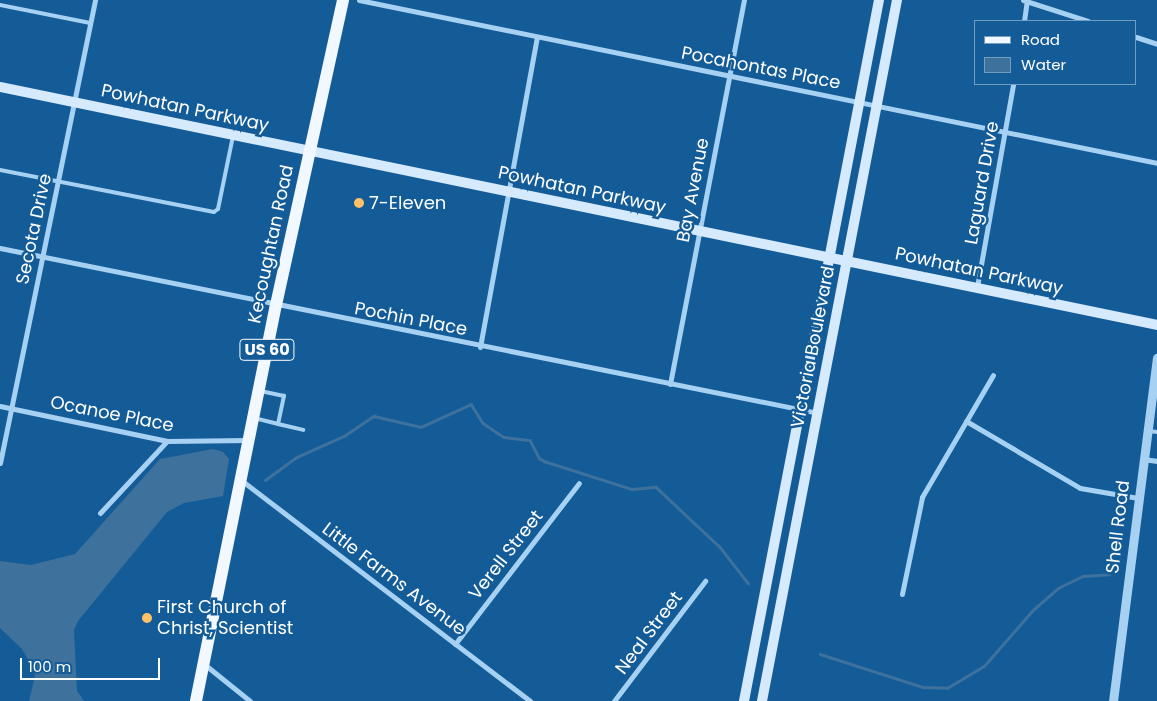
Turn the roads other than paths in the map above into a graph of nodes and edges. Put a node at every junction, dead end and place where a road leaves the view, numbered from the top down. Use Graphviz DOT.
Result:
graph roads {
  1 [pos="95,0"];
  2 [pos="343,0"];
  3 [pos="359,0"];
  4 [pos="744,0"];
  5 [pos="879,0"];
  6 [pos="897,0"];
  7 [pos="1026,0"];
  8 [pos="0,5"];
  9 [pos="1024,20"];
  10 [pos="1085,20"];
  11 [pos="90,23"];
  12 [pos="537,37"];
  13 [pos="1137,37"];
  14 [pos="1157,44"];
  15 [pos="729,76"];
  16 [pos="1013,85"];
  17 [pos="0,87"];
  18 [pos="74,102"];
  19 [pos="859,102"];
  20 [pos="876,105"];
  21 [pos="1005,132"];
  22 [pos="234,135"];
  23 [pos="309,150"];
  24 [pos="1157,163"];
  25 [pos="0,170"];
  26 [pos="57,182"];
  27 [pos="509,191"];
  28 [pos="700,230"];
  29 [pos="0,248"];
  30 [pos="42,256"];
  31 [pos="829,257"];
  32 [pos="847,260"];
  33 [pos="977,287"];
  34 [pos="276,305"];
  35 [pos="1157,325"];
  36 [pos="480,347"];
  37 [pos="1157,358"];
  38 [pos="993,375"];
  39 [pos="670,384"];
  40 [pos="259,390"];
  41 [pos="0,406"];
  42 [pos="12,408"];
  43 [pos="800,409"];
  44 [pos="818,412"];
  45 [pos="253,418"];
  46 [pos="966,421"];
  47 [pos="278,424"];
  48 [pos="304,430"];
  49 [pos="1147,430"];
  50 [pos="1157,432"];
  51 [pos="249,440"];
  52 [pos="167,441"];
  53 [pos="1143,460"];
  54 [pos="1157,461"];
  55 [pos="0,463"];
  56 [pos="241,480"];
  57 [pos="579,483"];
  58 [pos="1138,498"];
  59 [pos="100,513"];
  60 [pos="705,582"];
  61 [pos="902,594"];
  62 [pos="455,644"];
  63 [pos="204,663"];
  64 [pos="196,701"];
  65 [pos="250,701"];
  66 [pos="530,701"];
  67 [pos="614,701"];
  68 [pos="744,701"];
  69 [pos="762,701"];
  70 [pos="1113,701"];
  1 -- 11 [label="street, Secota Drive"];
  2 -- 23 [label="main road, Kecoughtan Road / US 60"];
  3 -- 12 [label="street, Pocahontas Place"];
  4 -- 15 [label="street, Bay Avenue"];
  5 -- 19 [label="main road, Victoria Boulevard"];
  6 -- 20 [label="main road, Victoria Boulevard"];
  7 -- 9 [label="street"];
  7 -- 10 [label="street"];
  8 -- 11 [label="lane"];
  11 -- 18 [label="street, Secota Drive"];
  12 -- 15 [label="street, Pocahontas Place"];
  12 -- 27 [label="street"];
  13 -- 14 [label="street"];
  15 -- 19 [label="street, Pocahontas Place"];
  15 -- 28 [label="street, Bay Avenue"];
  16 -- 21 [label="street, Laguard Drive"];
  17 -- 18 [label="main road, Powhatan Parkway"];
  18 -- 22 [label="main road, Powhatan Parkway"];
  18 -- 26 [label="street, Secota Drive"];
  19 -- 20 [label="street, Pocahontas Place"];
  19 -- 31 [label="main road, Victoria Boulevard"];
  20 -- 21 [label="street, Pocahontas Place"];
  20 -- 32 [label="main road, Victoria Boulevard"];
  21 -- 24 [label="street, Pocahontas Place"];
  21 -- 33 [label="street, Laguard Drive"];
  22 -- 23 [label="main road, Powhatan Parkway"];
  22 -- 26 [label="lane"];
  23 -- 27 [label="main road, Powhatan Parkway"];
  23 -- 34 [label="main road, Kecoughtan Road / US 60"];
  25 -- 26 [label="lane"];
  26 -- 30 [label="street, Secota Drive"];
  27 -- 28 [label="main road, Powhatan Parkway"];
  27 -- 36 [label="street"];
  28 -- 31 [label="main road, Powhatan Parkway"];
  28 -- 39 [label="street, Bay Avenue"];
  29 -- 30 [label="street, Pochin Place"];
  30 -- 34 [label="street, Pochin Place"];
  30 -- 42 [label="street, Secota Drive"];
  31 -- 32 [label="main road, Powhatan Parkway"];
  31 -- 43 [label="main road, Victoria Boulevard"];
  32 -- 33 [label="main road, Powhatan Parkway"];
  32 -- 44 [label="main road, Victoria Boulevard"];
  33 -- 35 [label="main road, Powhatan Parkway"];
  34 -- 36 [label="street, Pochin Place"];
  34 -- 40 [label="main road, Kecoughtan Road / US 60"];
  36 -- 39 [label="street, Pochin Place"];
  37 -- 49 [label="street, Shell Road"];
  38 -- 46 [label="street"];
  39 -- 43 [label="street, Pochin Place"];
  40 -- 45 [label="main road, Kecoughtan Road / US 60"];
  40 -- 47 [label="lane"];
  41 -- 42 [label="street, Ocanoe Place"];
  42 -- 52 [label="street, Ocanoe Place"];
  42 -- 55 [label="street, Secota Drive"];
  43 -- 44 [label="street, Pochin Place"];
  43 -- 68 [label="main road, Victoria Boulevard"];
  44 -- 69 [label="main road, Victoria Boulevard"];
  45 -- 47 [label="lane"];
  45 -- 51 [label="main road, Kecoughtan Road / US 60"];
  46 -- 58 [label="street"];
  46 -- 61 [label="street"];
  47 -- 48 [label="lane"];
  49 -- 50 [label="lane"];
  49 -- 53 [label="street, Shell Road"];
  51 -- 52 [label="street, Ocanoe Place"];
  51 -- 56 [label="main road, Kecoughtan Road / US 60"];
  52 -- 59 [label="street"];
  53 -- 54 [label="street"];
  53 -- 58 [label="street, Shell Road"];
  56 -- 62 [label="street, Little Farms Avenue"];
  56 -- 63 [label="main road, Kecoughtan Road / US 60"];
  57 -- 62 [label="street, Verell Street"];
  58 -- 70 [label="street, Shell Road"];
  60 -- 67 [label="street, Neal Street"];
  62 -- 66 [label="street, Little Farms Avenue"];
  63 -- 64 [label="main road, Kecoughtan Road / US 60"];
  63 -- 65 [label="street"];
}
